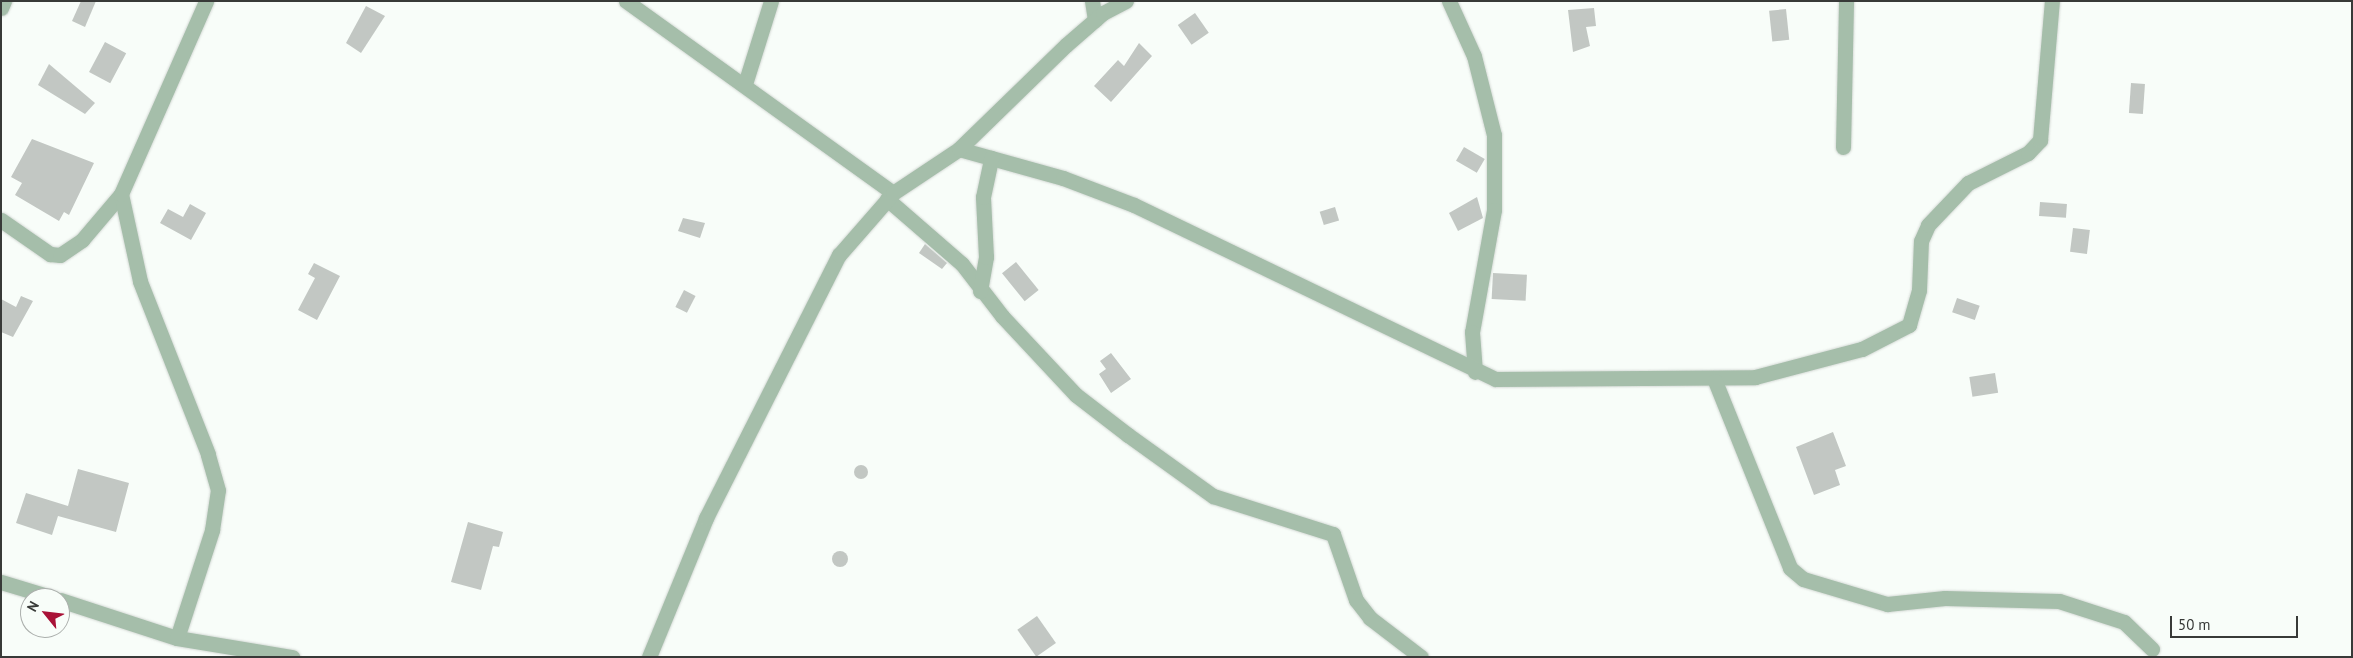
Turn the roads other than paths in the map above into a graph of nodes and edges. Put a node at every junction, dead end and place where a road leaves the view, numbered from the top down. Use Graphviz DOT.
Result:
graph roads {
  1 [pos="4,1"];
  2 [pos="206,1"];
  3 [pos="626,1"];
  4 [pos="772,1"];
  5 [pos="1092,1"];
  6 [pos="1126,1"];
  7 [pos="1448,1"];
  8 [pos="1846,1"];
  9 [pos="2052,1"];
  10 [pos="1,8"];
  11 [pos="1095,20"];
  12 [pos="745,84"];
  13 [pos="1843,148"];
  14 [pos="959,149"];
  15 [pos="991,158"];
  16 [pos="120,194"];
  17 [pos="890,196"];
  18 [pos="1,220"];
  19 [pos="980,291"];
  20 [pos="1475,372"];
  21 [pos="1715,381"];
  22 [pos="1,582"];
  23 [pos="21,588"];
  24 [pos="70,603"];
  25 [pos="177,638"];
  26 [pos="2152,648"];
  27 [pos="288,656"];
  28 [pos="649,657"];
  29 [pos="1421,657"];
  1 -- 10 [label="street"];
  2 -- 16 [label="street"];
  3 -- 12 [label="street"];
  4 -- 12 [label="street"];
  5 -- 11 [label="street"];
  6 -- 11 [label="street"];
  7 -- 20 [label="street"];
  8 -- 13 [label="street"];
  9 -- 21 [label="street"];
  11 -- 14 [label="street"];
  12 -- 17 [label="street"];
  14 -- 15 [label="street"];
  14 -- 17 [label="street"];
  15 -- 19 [label="street"];
  15 -- 20 [label="street"];
  16 -- 18 [label="street"];
  16 -- 25 [label="street"];
  17 -- 19 [label="street"];
  17 -- 28 [label="street"];
  19 -- 29 [label="street"];
  20 -- 21 [label="street"];
  21 -- 26 [label="street"];
  22 -- 23 [label="street"];
  24 -- 25 [label="street"];
  25 -- 27 [label="street"];
}
